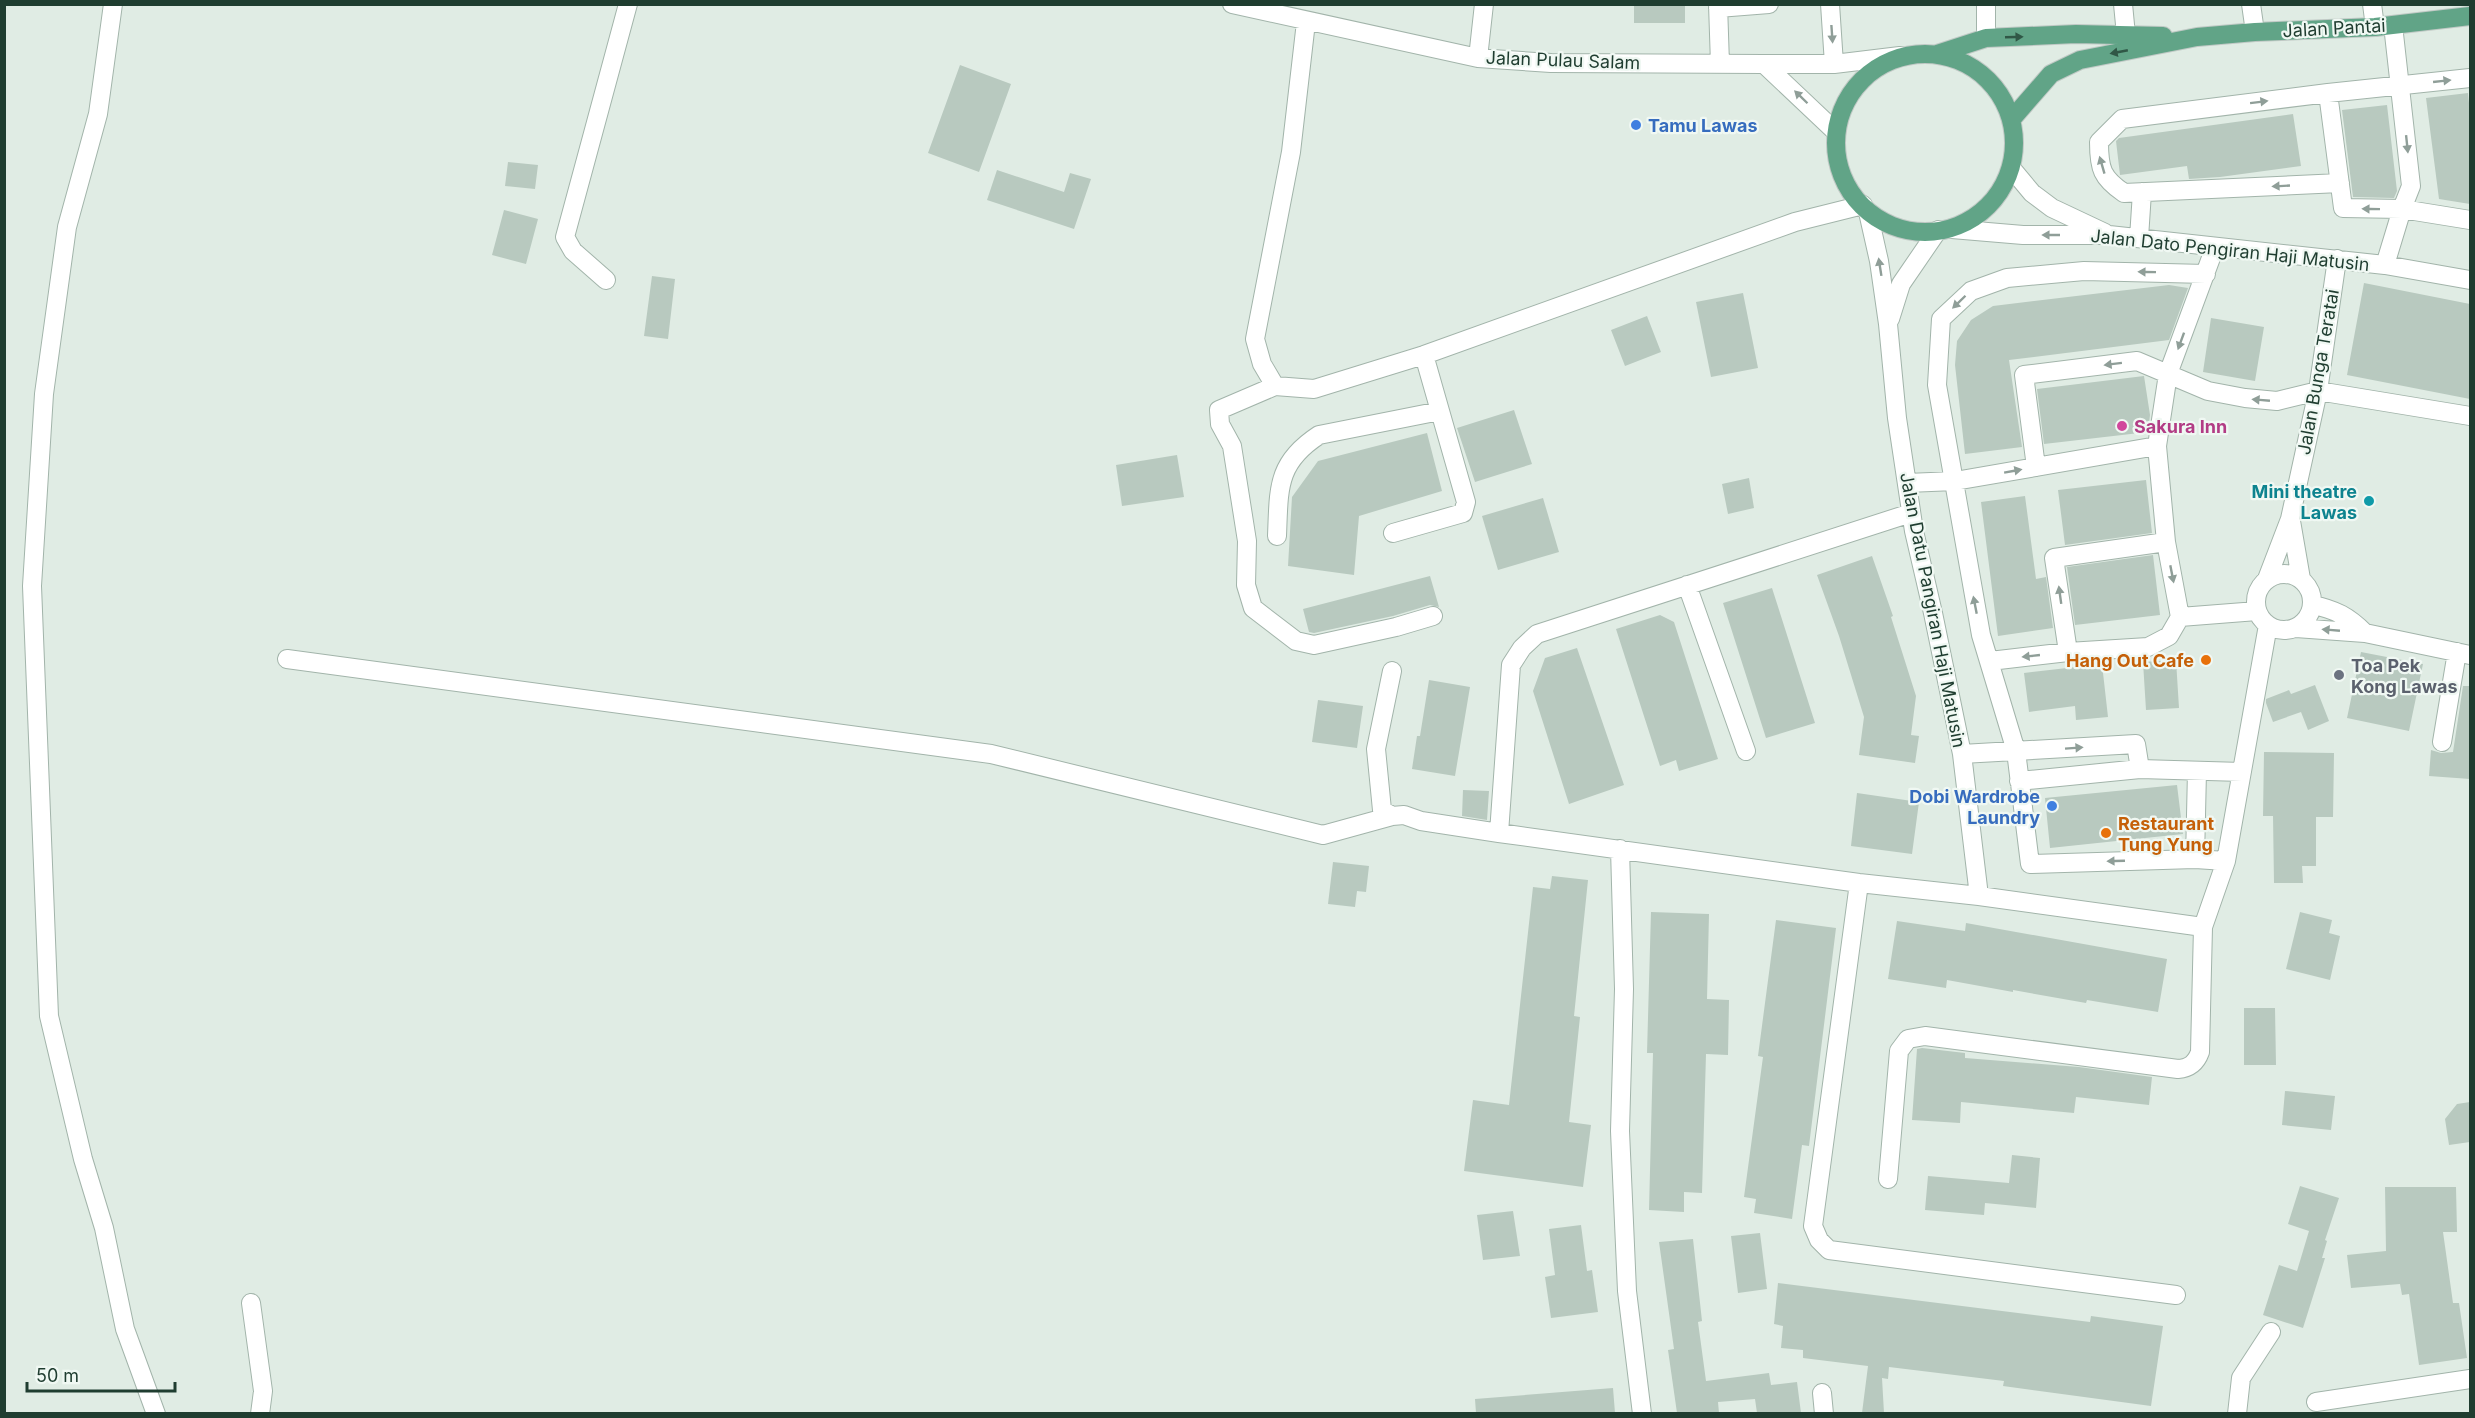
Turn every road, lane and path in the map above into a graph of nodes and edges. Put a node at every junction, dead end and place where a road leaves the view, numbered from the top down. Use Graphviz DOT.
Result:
graph roads {
  1 [pos="113,4"];
  2 [pos="628,4"];
  3 [pos="1232,4"];
  4 [pos="1484,4"];
  5 [pos="1769,4"];
  6 [pos="1830,4"];
  7 [pos="1986,4"];
  8 [pos="2123,4"];
  9 [pos="2251,4"];
  10 [pos="2372,4"];
  11 [pos="1718,6"];
  12 [pos="1287,11"];
  13 [pos="2470,16"];
  14 [pos="1306,22"];
  15 [pos="2384,26"];
  16 [pos="2255,32"];
  17 [pos="2126,35"];
  18 [pos="1986,38"];
  19 [pos="2197,38"];
  20 [pos="1937,54"];
  21 [pos="1900,56"];
  22 [pos="1479,58"];
  23 [pos="1720,63"];
  24 [pos="1764,64"];
  25 [pos="1834,64"];
  26 [pos="2470,78"];
  27 [pos="2401,86"];
  28 [pos="2328,93"];
  29 [pos="2011,120"];
  30 [pos="1836,132"];
  31 [pos="2012,169"];
  32 [pos="2340,183"];
  33 [pos="2142,192"];
  34 [pos="1866,209"];
  35 [pos="2402,209"];
  36 [pos="2470,220"];
  37 [pos="1945,229"];
  38 [pos="2109,235"];
  39 [pos="2139,238"];
  40 [pos="2215,247"];
  41 [pos="2337,259"];
  42 [pos="2385,265"];
  43 [pos="2206,274"];
  44 [pos="606,280"];
  45 [pos="2470,280"];
  46 [pos="1888,324"];
  47 [pos="1424,355"];
  48 [pos="2168,374"];
  49 [pos="1275,386"];
  50 [pos="2318,391"];
  51 [pos="1440,411"];
  52 [pos="2470,416"];
  53 [pos="2157,446"];
  54 [pos="2036,467"];
  55 [pos="1955,481"];
  56 [pos="1907,483"];
  57 [pos="1911,513"];
  58 [pos="2290,519"];
  59 [pos="1393,533"];
  60 [pos="1277,537"];
  61 [pos="2166,542"];
  62 [pos="2267,579"];
  63 [pos="2301,579"];
  64 [pos="1687,585"];
  65 [pos="2313,605"];
  66 [pos="1433,616"];
  67 [pos="2180,617"];
  68 [pos="2263,618"];
  69 [pos="2296,628"];
  70 [pos="2365,633"];
  71 [pos="2068,652"];
  72 [pos="2464,654"];
  73 [pos="287,659"];
  74 [pos="1990,661"];
  75 [pos="1392,671"];
  76 [pos="2442,742"];
  77 [pos="1746,751"];
  78 [pos="2016,751"];
  79 [pos="1962,754"];
  80 [pos="2140,768"];
  81 [pos="2197,771"];
  82 [pos="2242,772"];
  83 [pos="2019,781"];
  84 [pos="1392,816"];
  85 [pos="1499,832"];
  86 [pos="1620,849"];
  87 [pos="2195,859"];
  88 [pos="2226,861"];
  89 [pos="1859,883"];
  90 [pos="1979,896"];
  91 [pos="2203,927"];
  92 [pos="1888,1179"];
  93 [pos="2176,1294"];
  94 [pos="251,1303"];
  95 [pos="2271,1332"];
  96 [pos="2470,1379"];
  97 [pos="1822,1393"];
  98 [pos="2316,1402"];
  99 [pos="156,1413"];
  100 [pos="260,1413"];
  101 [pos="1642,1413"];
  102 [pos="1824,1413"];
  103 [pos="2237,1413"];
  1 -- 99 [label="street"];
  2 -- 44 [label="street"];
  3 -- 12 [label="street, Jalan Pulau Salam"];
  4 -- 22 [label="street"];
  5 -- 11 [label="street"];
  6 -- 25 [label="street, one-way"];
  7 -- 18 [label="street"];
  8 -- 17 [label="street"];
  9 -- 16 [label="street"];
  10 -- 15 [label="street"];
  11 -- 23 [label="street"];
  12 -- 14 [label="street, Jalan Pulau Salam"];
  13 -- 15 [label="main road, Jalan Pantai"];
  14 -- 22 [label="street, Jalan Pulau Salam"];
  14 -- 49 [label="street"];
  15 -- 16 [label="main road, Jalan Pantai"];
  15 -- 27 [label="street"];
  16 -- 19 [label="main road, Jalan Pantai"];
  18 -- 17 [label="main road, Jalan Pantai, one-way"];
  17 -- 19 [label="main road, Jalan Pantai"];
  18 -- 20 [label="main road, Jalan Pantai"];
  19 -- 29 [label="main road, Jalan Pantai, one-way"];
  20 -- 21 [label="main road"];
  20 -- 29 [label="main road"];
  21 -- 25 [label="street, Jalan Pulau Salam"];
  21 -- 30 [label="main road"];
  22 -- 23 [label="street, Jalan Pulau Salam"];
  23 -- 24 [label="street, Jalan Pulau Salam"];
  24 -- 25 [label="street, Jalan Pulau Salam"];
  30 -- 24 [label="street, one-way"];
  27 -- 26 [label="street, one-way"];
  27 -- 28 [label="street"];
  27 -- 35 [label="street, one-way"];
  28 -- 32 [label="street"];
  33 -- 28 [label="street, one-way"];
  29 -- 31 [label="main road"];
  30 -- 34 [label="main road"];
  31 -- 37 [label="main road"];
  31 -- 38 [label="street"];
  32 -- 33 [label="street, one-way"];
  35 -- 32 [label="street, one-way"];
  33 -- 39 [label="street"];
  34 -- 37 [label="main road"];
  46 -- 34 [label="street, Jalan Datu Pangiran Haji Matusin, one-way"];
  34 -- 47 [label="street"];
  35 -- 36 [label="street"];
  35 -- 42 [label="street"];
  38 -- 37 [label="street, Jalan Dato Pengiran Haji Matusin, one-way"];
  37 -- 46 [label="street"];
  38 -- 39 [label="street, Jalan Dato Pengiran Haji Matusin"];
  39 -- 40 [label="street, Jalan Dato Pengiran Haji Matusin"];
  40 -- 41 [label="street, Jalan Dato Pengiran Haji Matusin"];
  40 -- 43 [label="street"];
  41 -- 42 [label="street, Jalan Dato Pengiran Haji Matusin"];
  41 -- 50 [label="street, Jalan Bunga Teratai"];
  42 -- 45 [label="street, Jalan Dato Pengiran Haji Matusin"];
  43 -- 48 [label="street, one-way"];
  43 -- 55 [label="street, one-way"];
  46 -- 56 [label="street, Jalan Datu Pangiran Haji Matusin"];
  47 -- 49 [label="street"];
  47 -- 51 [label="street"];
  50 -- 48 [label="street, one-way"];
  48 -- 53 [label="street"];
  48 -- 54 [label="street, one-way"];
  49 -- 66 [label="street"];
  50 -- 52 [label="street"];
  50 -- 58 [label="street, Jalan Bunga Teratai"];
  51 -- 59 [label="street"];
  51 -- 60 [label="street"];
  53 -- 54 [label="street"];
  53 -- 61 [label="street"];
  55 -- 54 [label="street, one-way"];
  55 -- 56 [label="street"];
  74 -- 55 [label="street, one-way"];
  56 -- 57 [label="street, Jalan Datu Pangiran Haji Matusin"];
  57 -- 64 [label="street"];
  57 -- 79 [label="street, Jalan Datu Pangiran Haji Matusin"];
  58 -- 62 [label="street"];
  58 -- 63 [label="street"];
  61 -- 67 [label="street, one-way"];
  71 -- 61 [label="street, one-way"];
  62 -- 63 [label="street"];
  62 -- 68 [label="street"];
  63 -- 65 [label="street"];
  64 -- 77 [label="street"];
  64 -- 85 [label="street"];
  65 -- 69 [label="street"];
  65 -- 70 [label="street"];
  67 -- 68 [label="street"];
  67 -- 71 [label="street"];
  68 -- 69 [label="street"];
  68 -- 82 [label="street"];
  70 -- 69 [label="street, one-way"];
  70 -- 72 [label="street"];
  71 -- 74 [label="street, one-way"];
  72 -- 76 [label="street"];
  73 -- 84 [label="street"];
  74 -- 78 [label="street"];
  75 -- 84 [label="street"];
  78 -- 79 [label="street"];
  78 -- 80 [label="street, one-way"];
  78 -- 83 [label="street"];
  79 -- 90 [label="street, Jalan Datu Pangiran Haji Matusin"];
  80 -- 81 [label="street"];
  80 -- 83 [label="street"];
  81 -- 82 [label="street"];
  81 -- 87 [label="street"];
  82 -- 88 [label="street"];
  87 -- 83 [label="street, one-way"];
  84 -- 85 [label="street"];
  85 -- 86 [label="street"];
  86 -- 89 [label="street"];
  86 -- 101 [label="street"];
  87 -- 88 [label="street"];
  88 -- 91 [label="street"];
  89 -- 90 [label="street"];
  89 -- 93 [label="street"];
  90 -- 91 [label="street"];
  91 -- 92 [label="street"];
  94 -- 100 [label="street"];
  95 -- 103 [label="street"];
  96 -- 98 [label="street"];
  97 -- 102 [label="street"];
}
